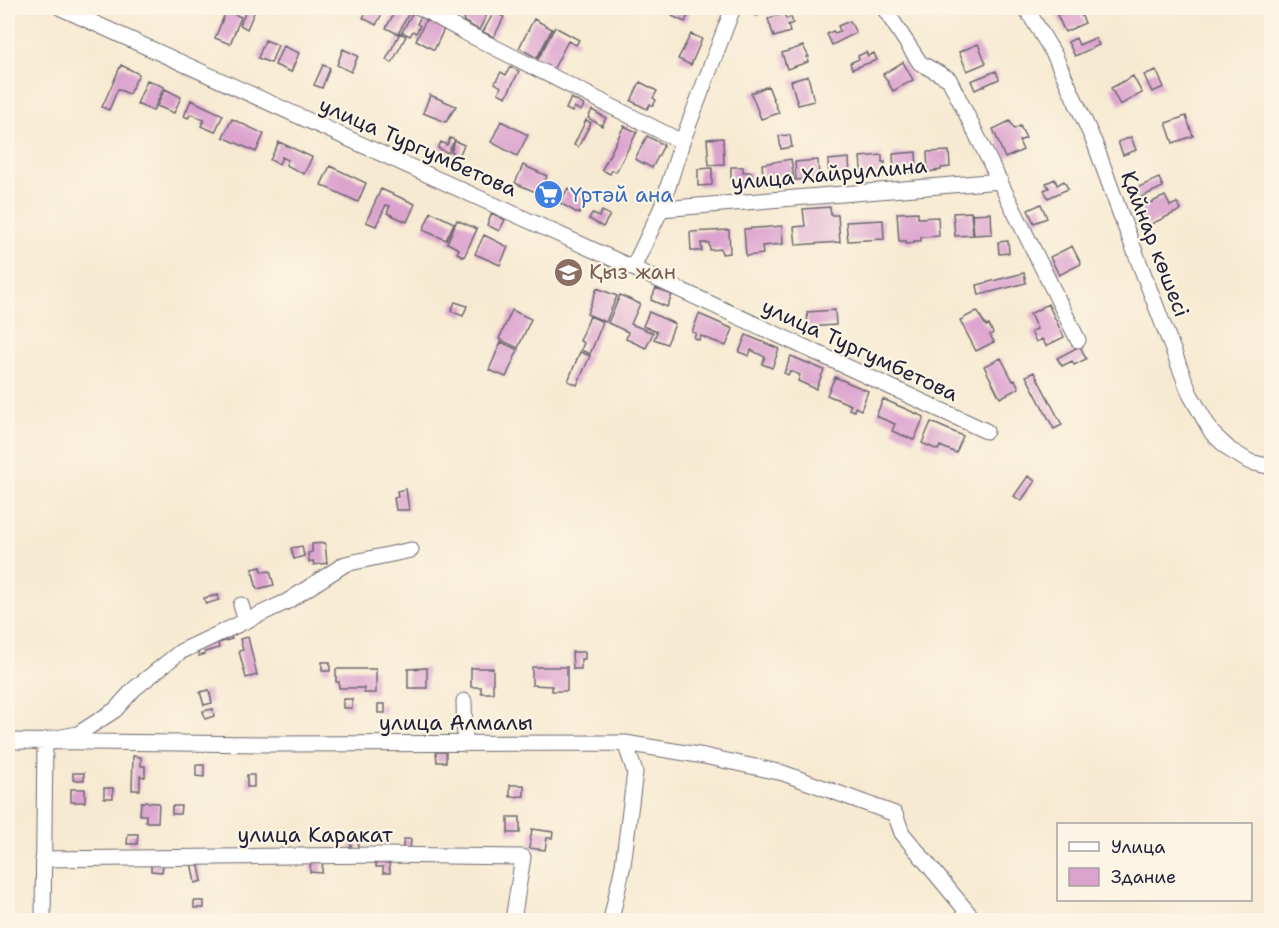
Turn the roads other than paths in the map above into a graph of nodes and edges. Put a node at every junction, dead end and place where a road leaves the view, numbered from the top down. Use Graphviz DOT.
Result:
graph roads {
  1 [pos="61,8"];
  2 [pos="421,8"];
  3 [pos="733,8"];
  4 [pos="884,8"];
  5 [pos="1026,8"];
  6 [pos="682,142"];
  7 [pos="1000,181"];
  8 [pos="661,209"];
  9 [pos="633,268"];
  10 [pos="1078,340"];
  11 [pos="986,431"];
  12 [pos="1272,467"];
  13 [pos="411,550"];
  14 [pos="241,605"];
  15 [pos="246,621"];
  16 [pos="464,701"];
  17 [pos="45,740"];
  18 [pos="8,741"];
  19 [pos="625,743"];
  20 [pos="465,744"];
  21 [pos="43,859"];
  22 [pos="44,921"];
  23 [pos="513,921"];
  24 [pos="611,921"];
  25 [pos="975,921"];
  1 -- 9 [label="street, улица Тургумбетова"];
  2 -- 6 [label="street"];
  3 -- 6 [label="street"];
  4 -- 7 [label="street"];
  5 -- 12 [label="street, Қайнар көшесі"];
  6 -- 8 [label="street"];
  7 -- 8 [label="street, улица Хайруллина"];
  7 -- 10 [label="street"];
  8 -- 9 [label="street"];
  9 -- 11 [label="street, улица Тургумбетова"];
  13 -- 15 [label="street"];
  14 -- 15 [label="street"];
  15 -- 17 [label="street"];
  16 -- 20 [label="street"];
  17 -- 18 [label="street, улица Алмалы"];
  17 -- 20 [label="street, улица Алмалы"];
  17 -- 21 [label="street"];
  19 -- 20 [label="street, улица Алмалы"];
  19 -- 24 [label="street"];
  19 -- 25 [label="street, улица Алмалы"];
  21 -- 22 [label="street"];
  21 -- 23 [label="street, улица Каракат"];
}
